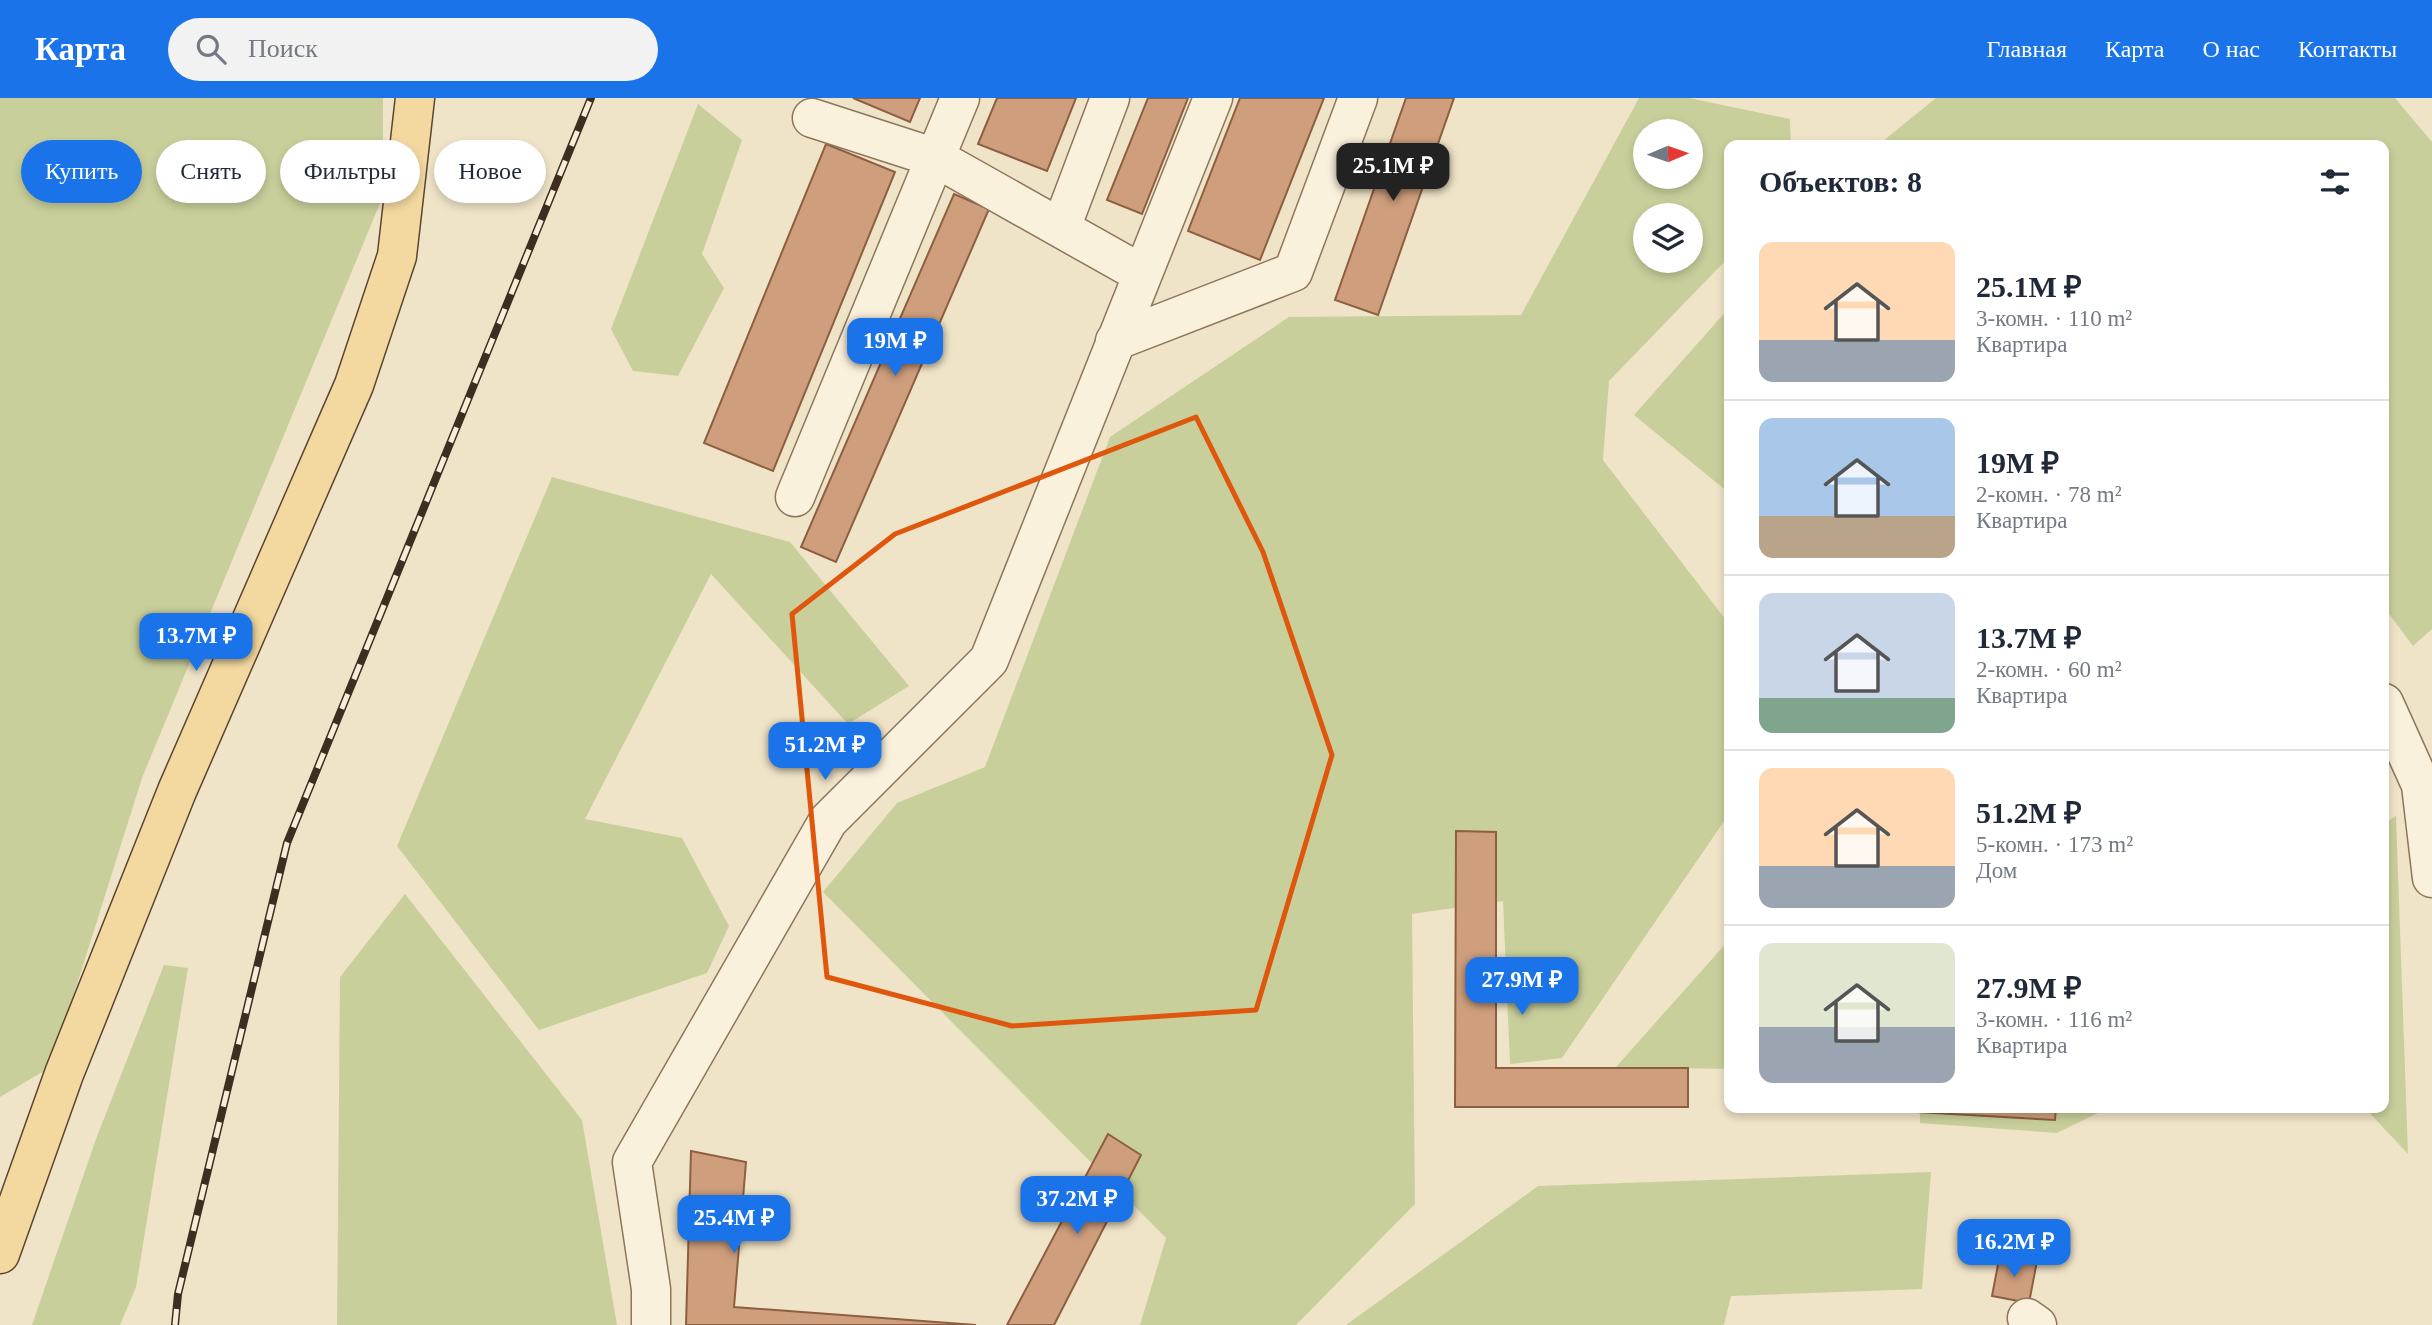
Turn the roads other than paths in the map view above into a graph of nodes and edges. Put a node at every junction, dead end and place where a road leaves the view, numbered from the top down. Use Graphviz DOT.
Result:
graph roads {
  1 [pos="415,98"];
  2 [pos="960,98"];
  3 [pos="1110,98"];
  4 [pos="1213,98"];
  5 [pos="1358,98"];
  6 [pos="812,118"];
  7 [pos="936,158"];
  8 [pos="1061,228"];
  9 [pos="1142,274"];
  10 [pos="1115,341"];
  11 [pos="795,497"];
  12 [pos="2389,714"];
  13 [pos="2432,878"];
  14 [pos="0,1254"];
  15 [pos="650,1325"];
  1 -- 14 [label="main road"];
  2 -- 7 [label="street"];
  3 -- 8 [label="street"];
  4 -- 9 [label="street"];
  5 -- 10 [label="street"];
  6 -- 7 [label="street"];
  7 -- 8 [label="street"];
  7 -- 11 [label="street"];
  8 -- 9 [label="street"];
  9 -- 10 [label="street"];
  10 -- 15 [label="street"];
  12 -- 13 [label="street"];
}
